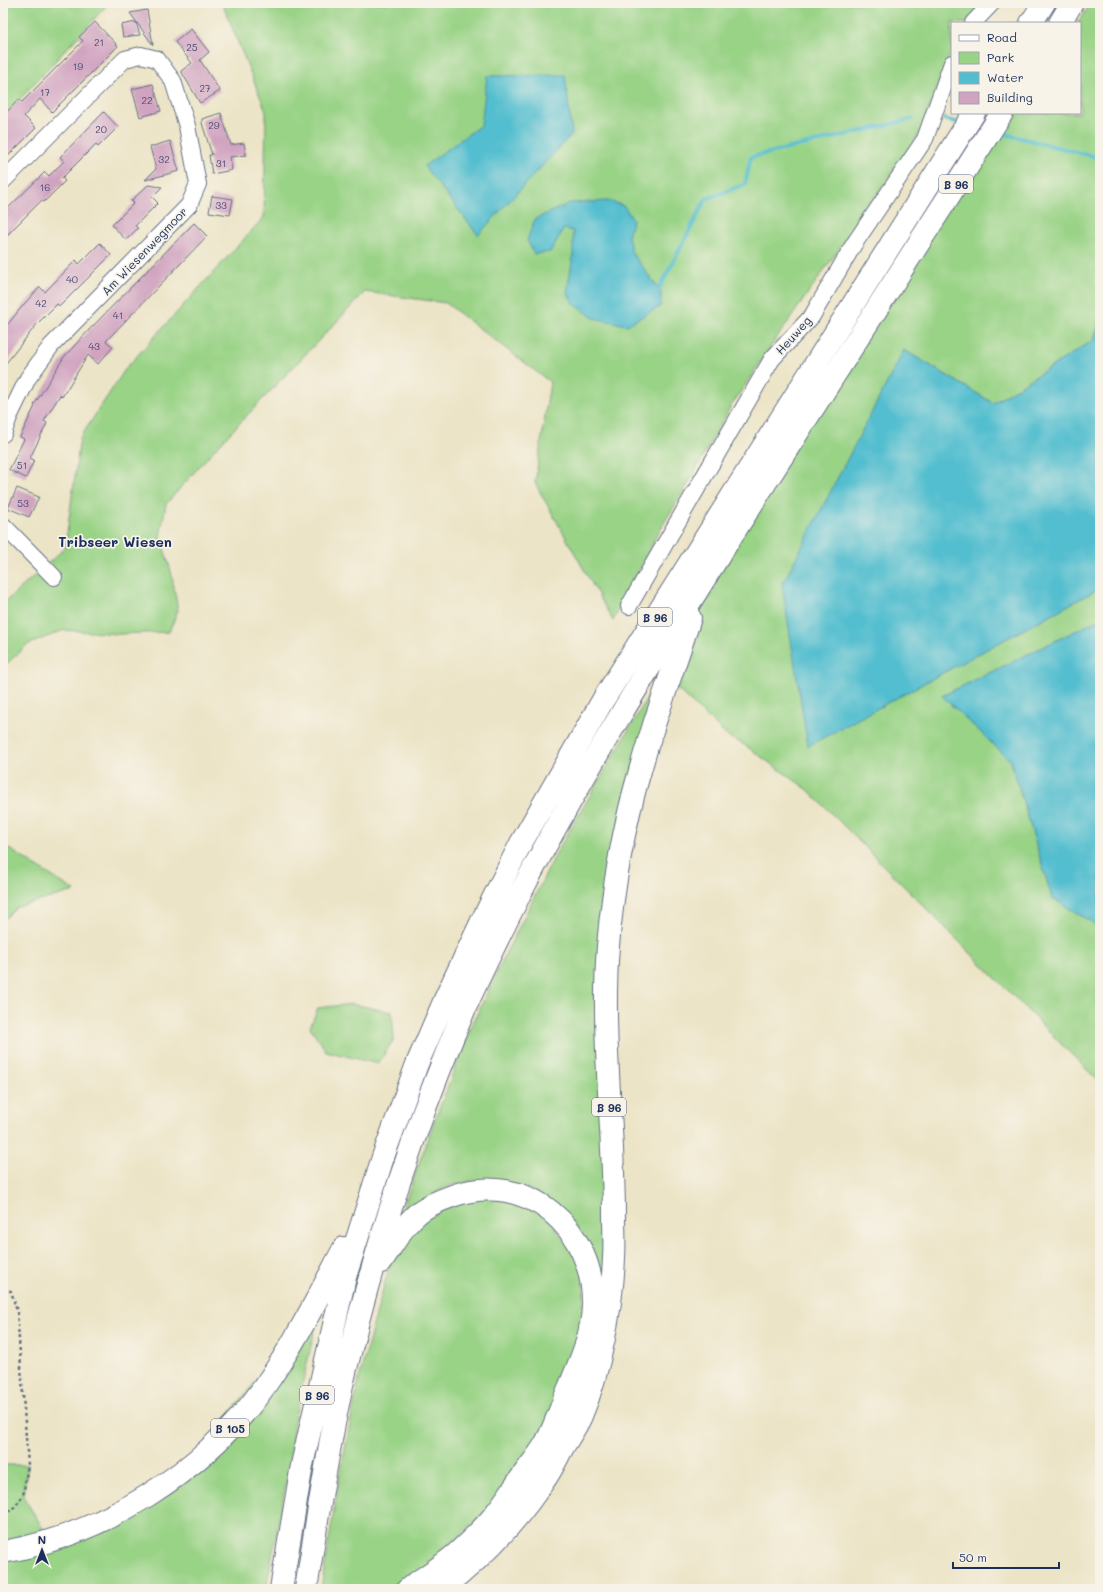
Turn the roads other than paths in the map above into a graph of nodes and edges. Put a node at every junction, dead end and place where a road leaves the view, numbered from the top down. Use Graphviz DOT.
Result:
graph roads {
  1 [pos="992,3"];
  2 [pos="1044,3"];
  3 [pos="1072,3"];
  4 [pos="974,22"];
  5 [pos="1032,22"];
  6 [pos="1061,22"];
  7 [pos="951,66"];
  8 [pos="973,114"];
  9 [pos="1001,114"];
  10 [pos="3,181"];
  11 [pos="3,434"];
  12 [pos="3,525"];
  13 [pos="54,577"];
  14 [pos="701,584"];
  15 [pos="629,606"];
  16 [pos="368,1205"];
  17 [pos="369,1280"];
  18 [pos="3,1552"];
  19 [pos="281,1589"];
  20 [pos="306,1589"];
  21 [pos="408,1589"];
  22 [pos="442,1589"];
  1 -- 4 [label="street"];
  2 -- 5 [label="highway"];
  3 -- 6 [label="highway"];
  7 -- 15 [label="street, Heuweg"];
  8 -- 16 [label="highway, B 96"];
  9 -- 14 [label="highway, B 96"];
  10 -- 11 [label="street, Am Wiesenwegmoor"];
  12 -- 13 [label="street"];
  14 -- 17 [label="highway, B 96"];
  14 -- 22 [label="highway, B 96"];
  16 -- 18 [label="highway, B 105"];
  16 -- 19 [label="highway, B 96"];
  17 -- 20 [label="highway, B 96"];
  17 -- 21 [label="highway, B 96"];
}
